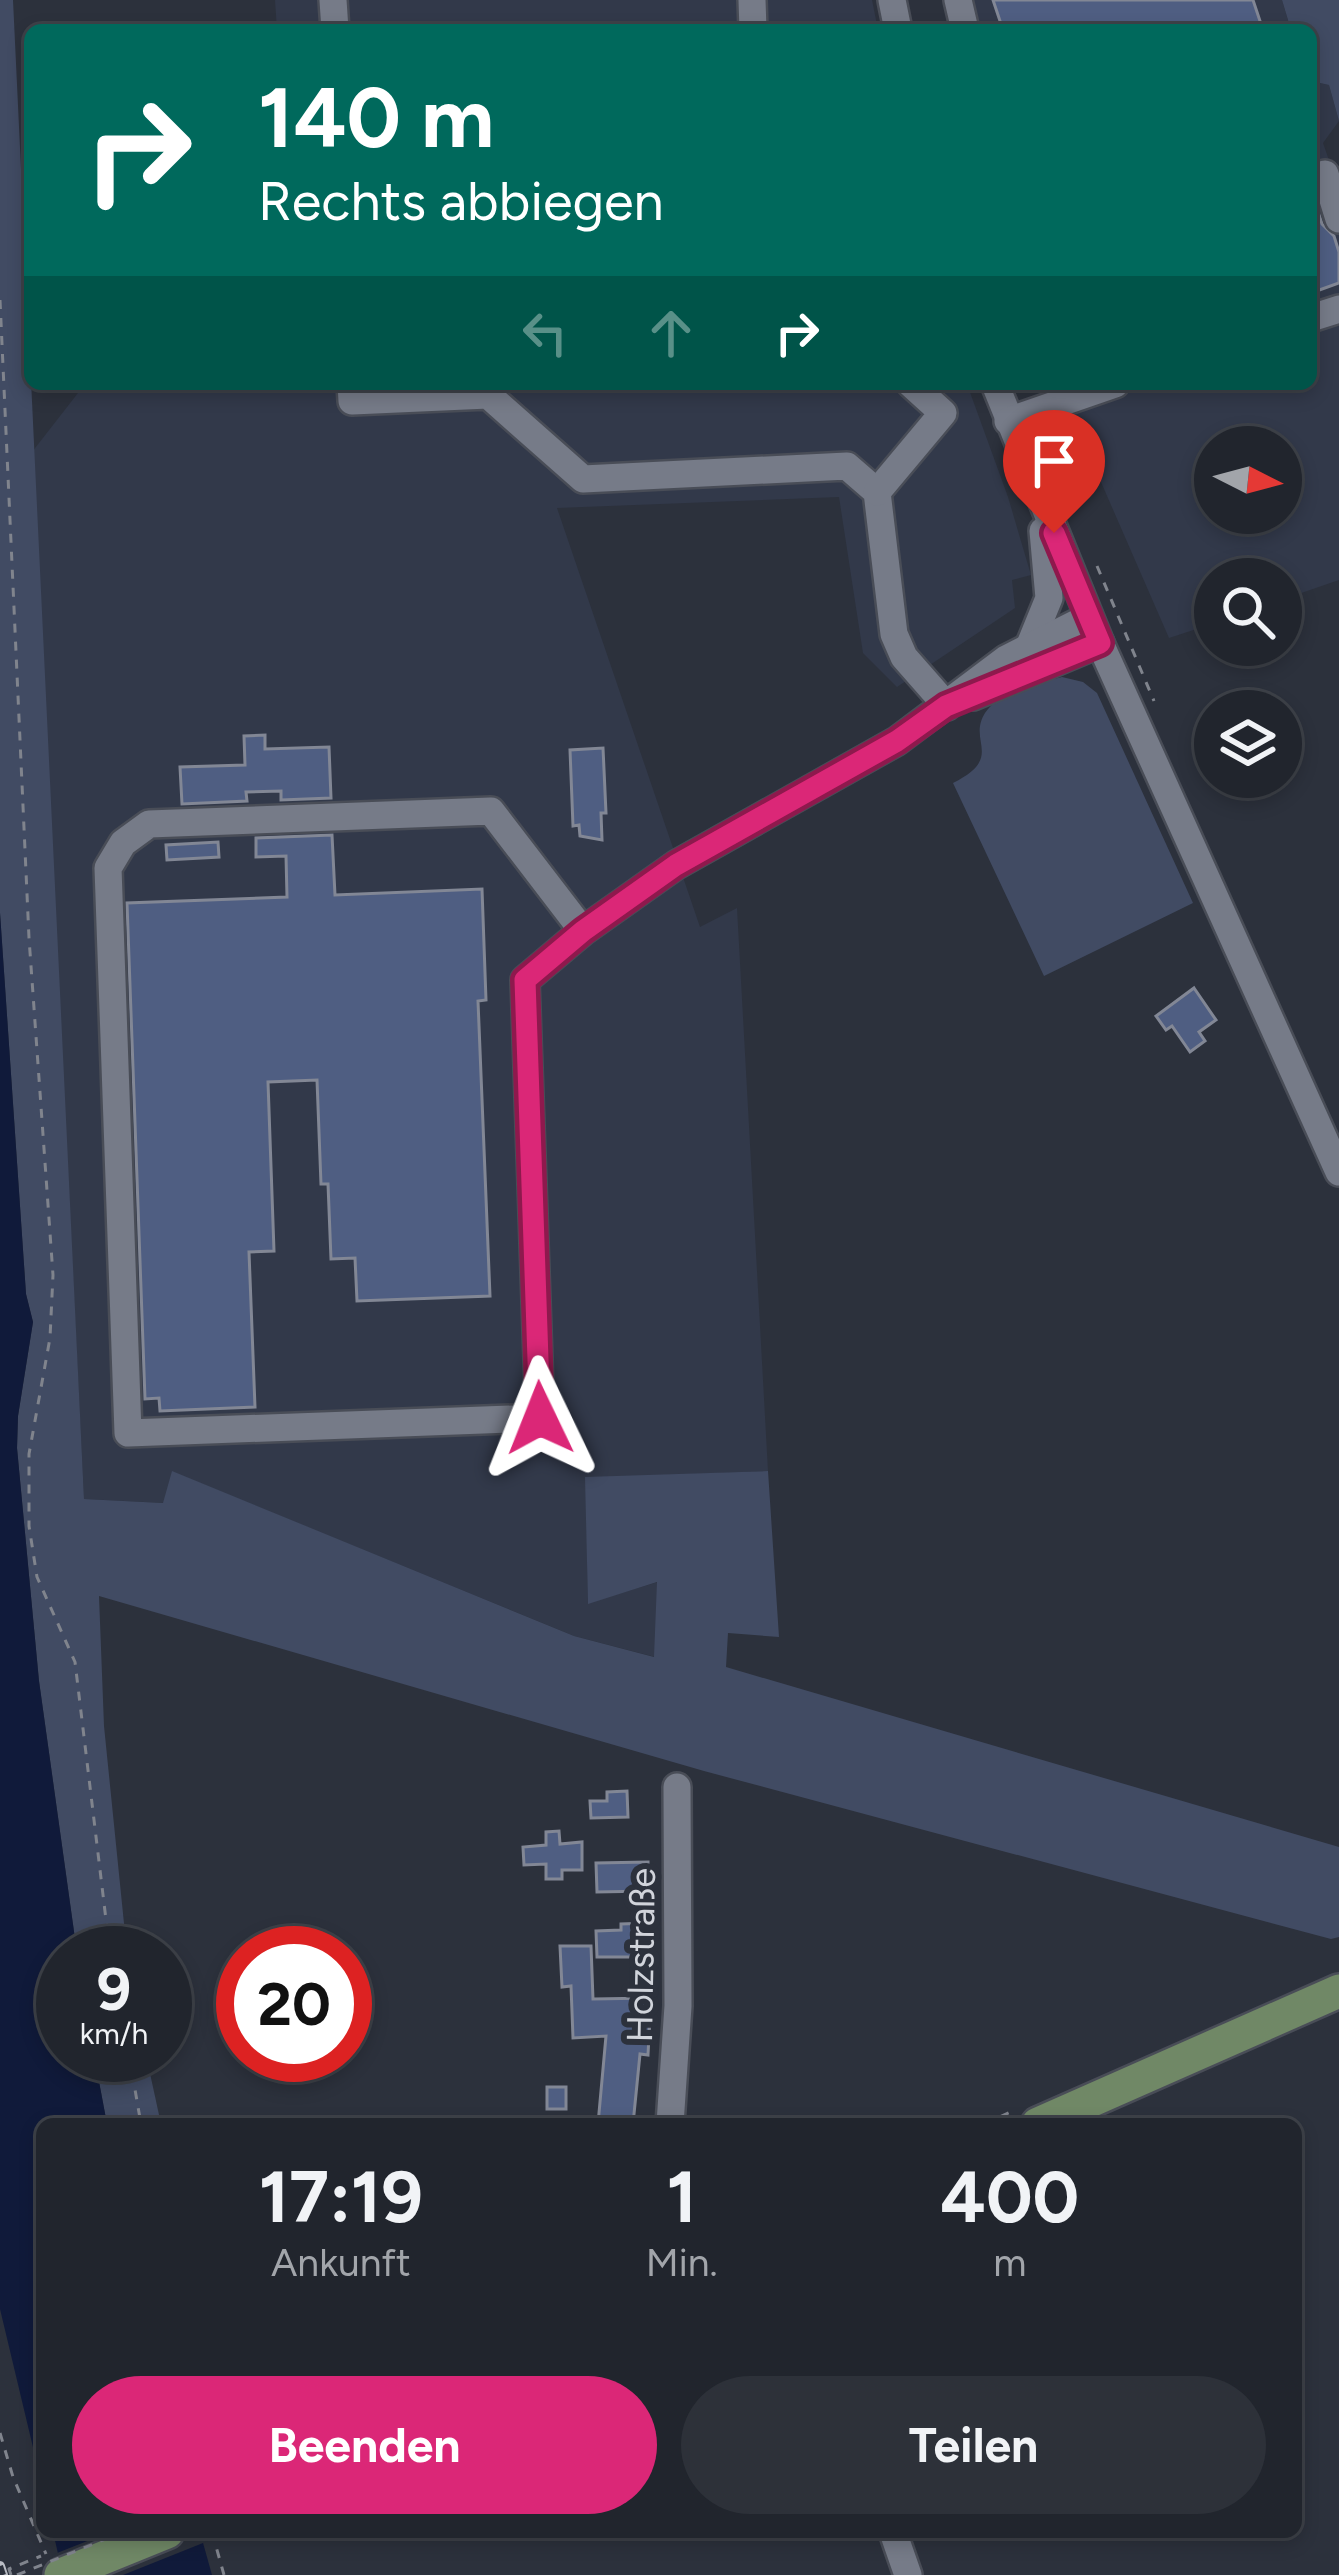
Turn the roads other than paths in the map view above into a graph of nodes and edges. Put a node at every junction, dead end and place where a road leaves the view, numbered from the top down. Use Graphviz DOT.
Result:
graph roads {
  1 [pos="1325,174"];
  2 [pos="1339,219"];
  3 [pos="352,390"];
  4 [pos="918,390"];
  5 [pos="996,390"];
  6 [pos="1094,390"];
  7 [pos="1008,421"];
  8 [pos="1037,491"];
  9 [pos="877,492"];
  10 [pos="1095,630"];
  11 [pos="1029,646"];
  12 [pos="946,706"];
  13 [pos="583,931"];
  14 [pos="1339,1172"];
  15 [pos="677,1786"];
  16 [pos="1339,1991"];
  17 [pos="670,2118"];
  18 [pos="1052,2118"];
  19 [pos="148,2538"];
  20 [pos="895,2538"];
  21 [pos="53,2568"];
  22 [pos="908,2575"];
  1 -- 2 [label="street"];
  3 -- 9 [label="street"];
  4 -- 9 [label="street"];
  5 -- 7 [label="street"];
  6 -- 7 [label="street"];
  7 -- 8 [label="street"];
  8 -- 10 [label="street"];
  8 -- 11 [label="street"];
  9 -- 12 [label="street"];
  10 -- 11 [label="street"];
  10 -- 12 [label="street"];
  10 -- 14 [label="street"];
  11 -- 12 [label="street"];
  12 -- 13 [label="street"];
  13 -- 13 [label="street"];
  15 -- 17 [label="street, Holzstraße"];
  16 -- 18 [label="main road"];
  19 -- 21 [label="main road"];
  20 -- 22 [label="street"];
}
